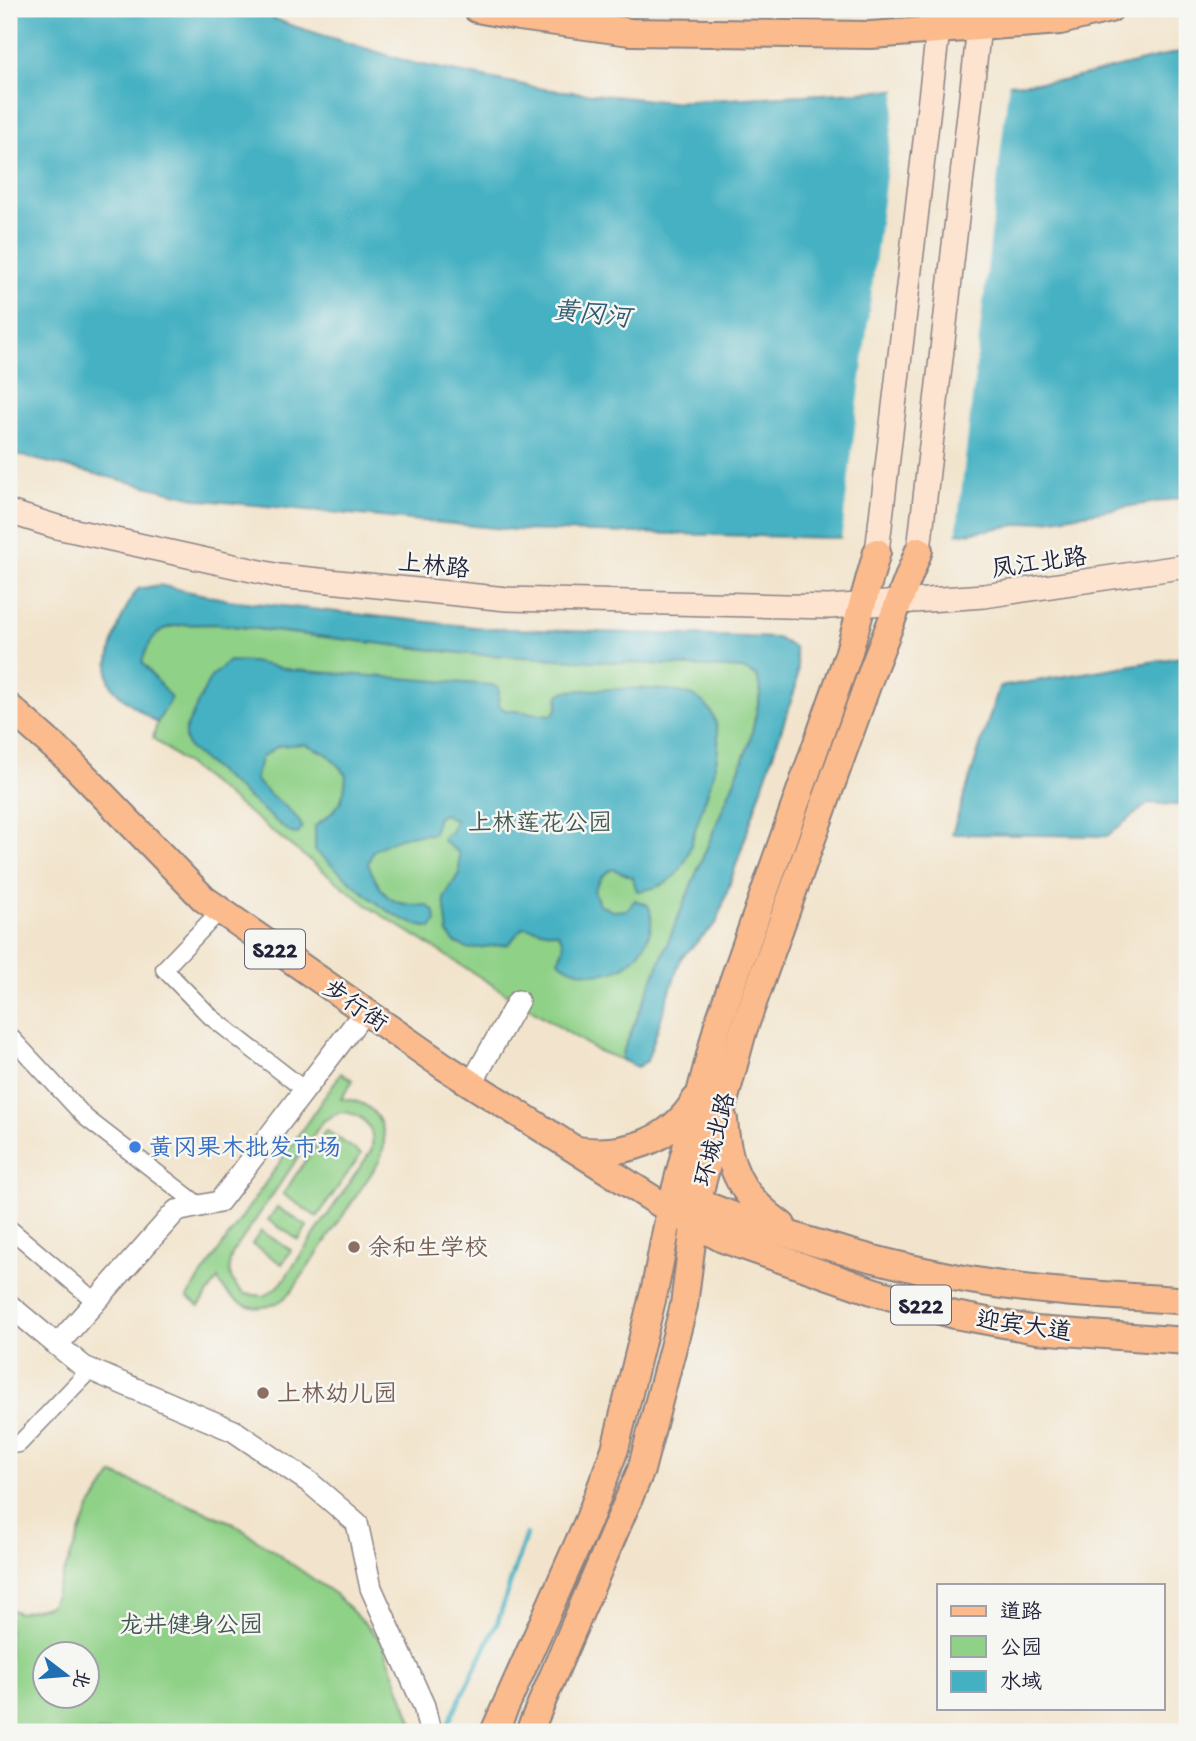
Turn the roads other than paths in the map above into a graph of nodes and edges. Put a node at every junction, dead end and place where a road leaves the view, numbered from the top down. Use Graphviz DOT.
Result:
graph roads {
  1 [pos="477,9"];
  2 [pos="1110,9"];
  3 [pos="979,27"];
  4 [pos="938,30"];
  5 [pos="9,512"];
  6 [pos="919,550"];
  7 [pos="877,552"];
  8 [pos="1187,566"];
  9 [pos="898,603"];
  10 [pos="862,605"];
  11 [pos="9,707"];
  12 [pos="214,918"];
  13 [pos="518,1001"];
  14 [pos="355,1024"];
  15 [pos="9,1035"];
  16 [pos="474,1079"];
  17 [pos="306,1091"];
  18 [pos="714,1092"];
  19 [pos="575,1149"];
  20 [pos="697,1202"];
  21 [pos="200,1206"];
  22 [pos="670,1210"];
  23 [pos="9,1228"];
  24 [pos="806,1238"];
  25 [pos="1187,1301"];
  26 [pos="96,1302"];
  27 [pos="9,1305"];
  28 [pos="1187,1341"];
  29 [pos="57,1345"];
  30 [pos="90,1370"];
  31 [pos="9,1446"];
  32 [pos="430,1732"];
  33 [pos="494,1732"];
  34 [pos="529,1732"];
  1 -- 4 [label="main road"];
  2 -- 3 [label="main road"];
  3 -- 4 [label="main road"];
  3 -- 6 [label="main road"];
  4 -- 7 [label="main road"];
  5 -- 10 [label="main road, 上林路"];
  6 -- 9 [label="main road, 环城北路"];
  7 -- 10 [label="main road, 环城北路"];
  8 -- 9 [label="main road, 凤江北路"];
  9 -- 10 [label="main road, 上林路"];
  9 -- 18 [label="main road, 环城北路"];
  10 -- 18 [label="main road, 环城北路"];
  11 -- 19 [label="main road, 步行街 / S222"];
  12 -- 17 [label="street"];
  13 -- 16 [label="street"];
  14 -- 17 [label="street"];
  15 -- 21 [label="street"];
  17 -- 21 [label="street"];
  18 -- 19 [label="main road"];
  18 -- 20 [label="main road, 环城北路"];
  18 -- 22 [label="main road, 环城北路"];
  18 -- 24 [label="main road"];
  19 -- 22 [label="main road, 步行街 / S222"];
  20 -- 24 [label="main road, 迎宾大道 / S222"];
  20 -- 34 [label="main road, 环城北路"];
  21 -- 26 [label="street"];
  22 -- 28 [label="main road, 迎宾大道 / S222"];
  22 -- 33 [label="main road, 环城北路"];
  23 -- 26 [label="street"];
  24 -- 25 [label="main road, 迎宾大道 / S222"];
  26 -- 29 [label="street"];
  27 -- 29 [label="street"];
  29 -- 30 [label="street"];
  30 -- 31 [label="street"];
  30 -- 32 [label="street"];
}
